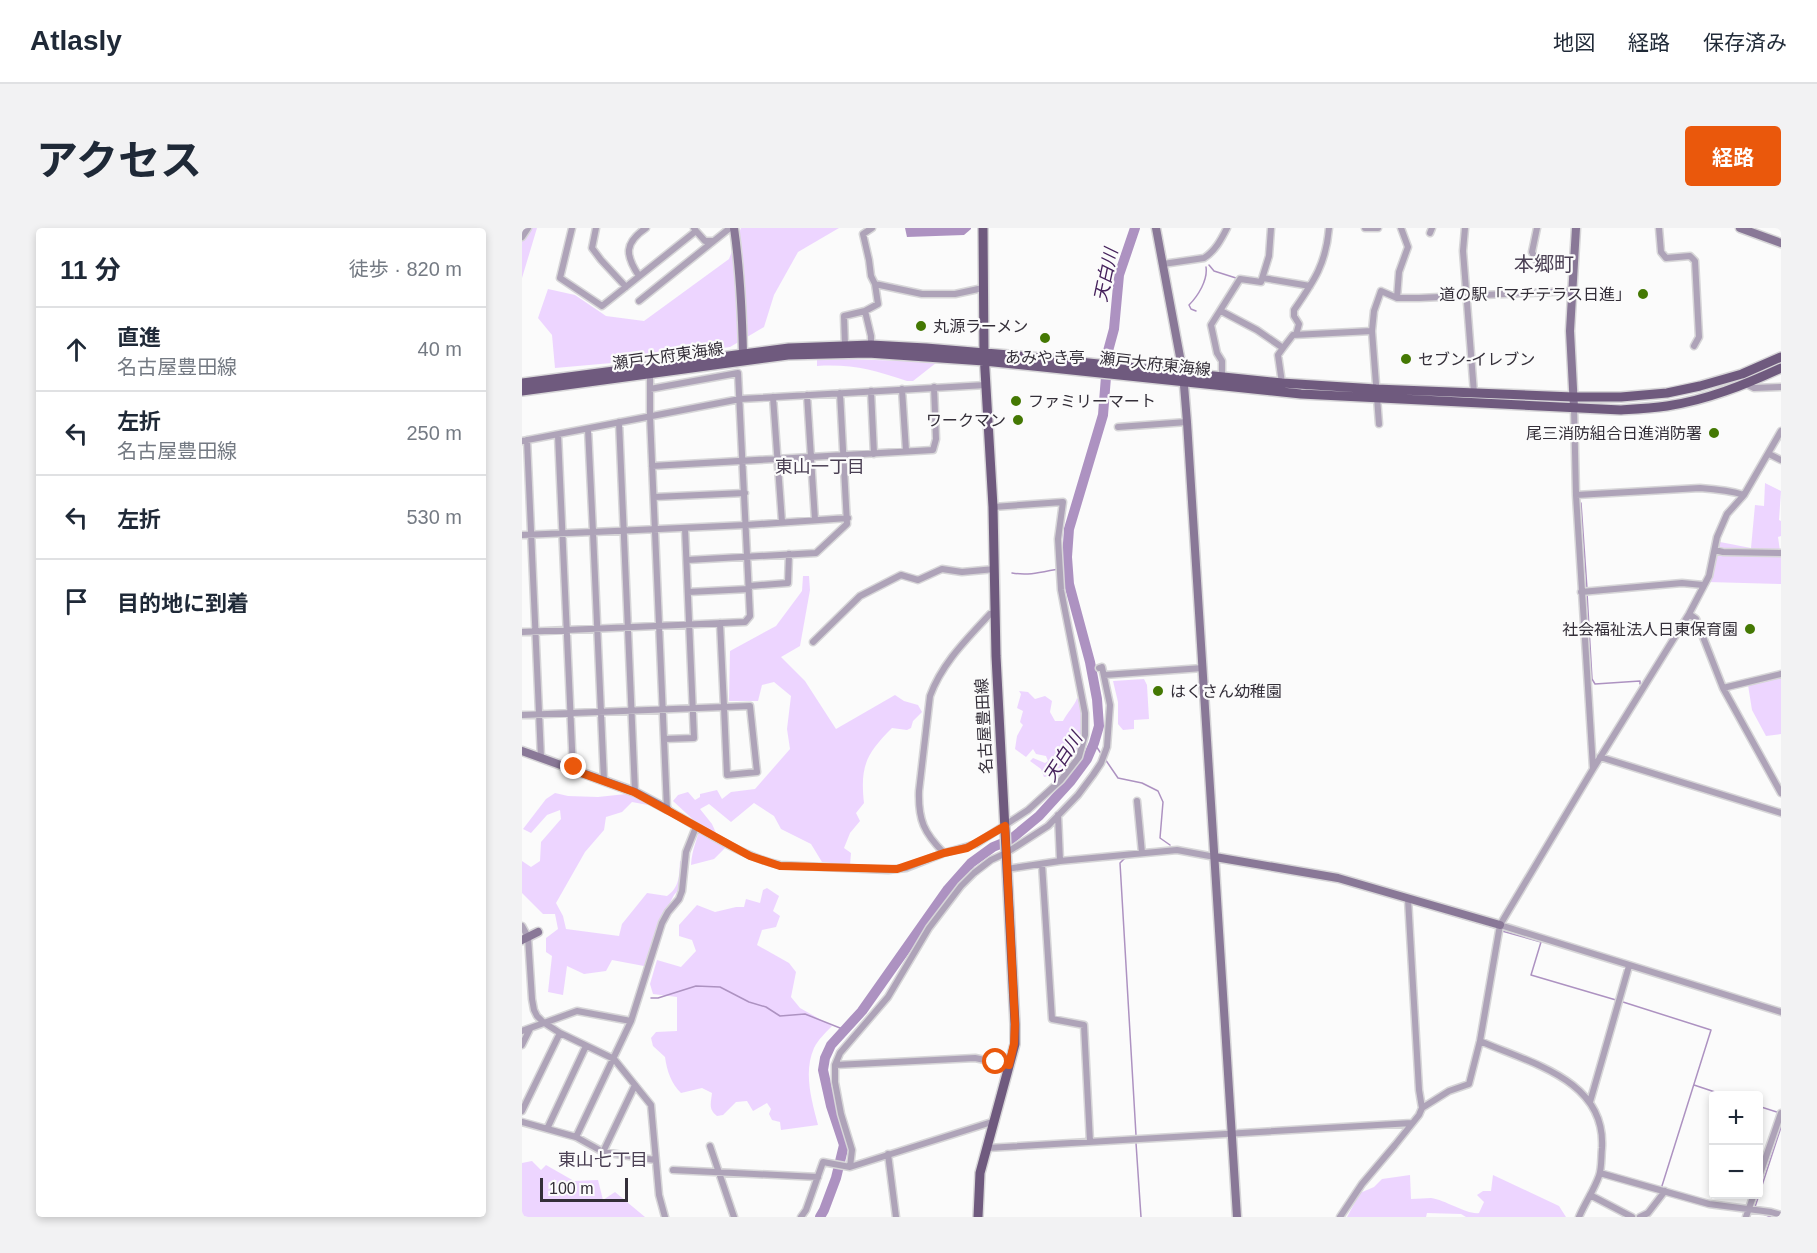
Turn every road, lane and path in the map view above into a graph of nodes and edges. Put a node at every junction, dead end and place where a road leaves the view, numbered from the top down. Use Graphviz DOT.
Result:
graph roads {
  1 [pos="528,228"];
  2 [pos="572,228"];
  3 [pos="596,228"];
  4 [pos="646,228"];
  5 [pos="732,228"];
  6 [pos="872,228"];
  7 [pos="983,228"];
  8 [pos="1156,228"];
  9 [pos="1227,228"];
  10 [pos="1271,228"];
  11 [pos="1329,228"];
  12 [pos="1365,228"];
  13 [pos="1378,228"];
  14 [pos="1401,228"];
  15 [pos="1465,228"];
  16 [pos="1536,228"];
  17 [pos="1576,228"];
  18 [pos="1659,228"];
  19 [pos="1740,228"];
  20 [pos="695,230"];
  21 [pos="522,237"];
  22 [pos="713,241"];
  23 [pos="1781,243"];
  24 [pos="1536,260"];
  25 [pos="1163,264"];
  26 [pos="639,276"];
  27 [pos="1263,278"];
  28 [pos="875,284"];
  29 [pos="1310,286"];
  30 [pos="626,287"];
  31 [pos="983,288"];
  32 [pos="1572,291"];
  33 [pos="1467,295"];
  34 [pos="1397,298"];
  35 [pos="639,301"];
  36 [pos="865,310"];
  37 [pos="1221,311"];
  38 [pos="1372,331"];
  39 [pos="1296,335"];
  40 [pos="845,345"];
  41 [pos="871,345"];
  42 [pos="1694,346"];
  43 [pos="1283,348"];
  44 [pos="743,353"];
  45 [pos="984,357"];
  46 [pos="1781,357"];
  47 [pos="1781,368"];
  48 [pos="650,374"];
  49 [pos="1222,377"];
  50 [pos="1183,378"];
  51 [pos="522,383"];
  52 [pos="1282,383"];
  53 [pos="1746,384"];
  54 [pos="986,385"];
  55 [pos="934,387"];
  56 [pos="1781,387"];
  57 [pos="650,388"];
  58 [pos="902,389"];
  59 [pos="522,391"];
  60 [pos="871,391"];
  61 [pos="840,393"];
  62 [pos="1474,393"];
  63 [pos="1376,394"];
  64 [pos="807,395"];
  65 [pos="773,397"];
  66 [pos="1573,397"];
  67 [pos="740,399"];
  68 [pos="1574,408"];
  69 [pos="650,416"];
  70 [pos="619,422"];
  71 [pos="1187,422"];
  72 [pos="1378,424"];
  73 [pos="1118,427"];
  74 [pos="588,429"];
  75 [pos="1781,433"];
  76 [pos="558,435"];
  77 [pos="525,441"];
  78 [pos="906,451"];
  79 [pos="874,454"];
  80 [pos="1769,454"];
  81 [pos="844,456"];
  82 [pos="810,458"];
  83 [pos="777,460"];
  84 [pos="1781,460"];
  85 [pos="743,462"];
  86 [pos="652,466"];
  87 [pos="745,493"];
  88 [pos="1576,495"];
  89 [pos="1744,495"];
  90 [pos="654,497"];
  91 [pos="993,507"];
  92 [pos="848,518"];
  93 [pos="815,520"];
  94 [pos="782,522"];
  95 [pos="746,525"];
  96 [pos="685,528"];
  97 [pos="655,529"];
  98 [pos="624,530"];
  99 [pos="593,532"];
  100 [pos="563,533"];
  101 [pos="522,535"];
  102 [pos="532,535"];
  103 [pos="1714,550"];
  104 [pos="1781,553"];
  105 [pos="789,554"];
  106 [pos="747,557"];
  107 [pos="687,560"];
  108 [pos="995,568"];
  109 [pos="1703,585"];
  110 [pos="749,587"];
  111 [pos="688,592"];
  112 [pos="1581,592"];
  113 [pos="995,613"];
  114 [pos="1689,614"];
  115 [pos="720,623"];
  116 [pos="689,624"];
  117 [pos="659,626"];
  118 [pos="628,627"];
  119 [pos="598,628"];
  120 [pos="567,630"];
  121 [pos="536,631"];
  122 [pos="522,632"];
  123 [pos="813,642"];
  124 [pos="1099,668"];
  125 [pos="1203,668"];
  126 [pos="1781,674"];
  127 [pos="1104,675"];
  128 [pos="1723,688"];
  129 [pos="724,706"];
  130 [pos="693,708"];
  131 [pos="662,709"];
  132 [pos="632,710"];
  133 [pos="601,712"];
  134 [pos="571,714"];
  135 [pos="522,715"];
  136 [pos="540,715"];
  137 [pos="664,739"];
  138 [pos="522,751"];
  139 [pos="1600,757"];
  140 [pos="542,758"];
  141 [pos="1593,769"];
  142 [pos="573,770"];
  143 [pos="604,781"];
  144 [pos="634,792"];
  145 [pos="1781,793"];
  146 [pos="1137,801"];
  147 [pos="667,809"];
  148 [pos="1781,813"];
  149 [pos="1058,815"];
  150 [pos="696,827"];
  151 [pos="1005,828"];
  152 [pos="1006,851"];
  153 [pos="944,853"];
  154 [pos="1142,853"];
  155 [pos="1215,857"];
  156 [pos="1060,861"];
  157 [pos="1042,864"];
  158 [pos="1007,869"];
  159 [pos="1408,899"];
  160 [pos="1500,925"];
  161 [pos="522,926"];
  162 [pos="538,932"];
  163 [pos="525,939"];
  164 [pos="1629,966"];
  165 [pos="1781,1012"];
  166 [pos="632,1021"];
  167 [pos="543,1022"];
  168 [pos="530,1029"];
  169 [pos="522,1031"];
  170 [pos="560,1034"];
  171 [pos="1480,1041"];
  172 [pos="522,1045"];
  173 [pos="586,1046"];
  174 [pos="614,1059"];
  175 [pos="835,1065"];
  176 [pos="1009,1065"];
  177 [pos="635,1085"];
  178 [pos="1590,1102"];
  179 [pos="1422,1108"];
  180 [pos="522,1111"];
  181 [pos="1781,1113"];
  182 [pos="994,1121"];
  183 [pos="522,1122"];
  184 [pos="1412,1123"];
  185 [pos="547,1129"];
  186 [pos="1232,1134"];
  187 [pos="576,1137"];
  188 [pos="1090,1142"];
  189 [pos="710,1146"];
  190 [pos="987,1148"];
  191 [pos="603,1152"];
  192 [pos="888,1154"];
  193 [pos="655,1160"];
  194 [pos="1763,1165"];
  195 [pos="850,1167"];
  196 [pos="673,1170"];
  197 [pos="718,1171"];
  198 [pos="1600,1173"];
  199 [pos="818,1177"];
  200 [pos="1665,1191"];
  201 [pos="1590,1195"];
  202 [pos="1752,1199"];
  203 [pos="1749,1210"];
  204 [pos="1622,1215"];
  205 [pos="1781,1215"];
  206 [pos="665,1217"];
  207 [pos="734,1217"];
  208 [pos="801,1217"];
  209 [pos="896,1217"];
  210 [pos="978,1217"];
  211 [pos="1237,1217"];
  212 [pos="1340,1217"];
  213 [pos="1579,1217"];
  214 [pos="1632,1217"];
  215 [pos="1640,1217"];
  216 [pos="1746,1217"];
  1 -- 21 [label="street"];
  2 -- 30 [label="street"];
  3 -- 30 [label="street"];
  4 -- 26 [label="street"];
  5 -- 22 [label="street"];
  5 -- 44 [label="street"];
  6 -- 28 [label="street"];
  7 -- 31 [label="main road, 名古屋豊田線"];
  8 -- 25 [label="street"];
  9 -- 25 [label="street"];
  10 -- 27 [label="street"];
  11 -- 29 [label="street"];
  12 -- 13 [label="street"];
  14 -- 34 [label="street"];
  15 -- 33 [label="street"];
  16 -- 24 [label="street"];
  17 -- 32 [label="street"];
  18 -- 42 [label="street"];
  19 -- 23 [label="street"];
  20 -- 22 [label="street"];
  20 -- 26 [label="street"];
  22 -- 35 [label="street"];
  25 -- 50 [label="street"];
  26 -- 30 [label="street"];
  27 -- 29 [label="street"];
  27 -- 37 [label="street"];
  28 -- 31 [label="street"];
  28 -- 36 [label="street"];
  29 -- 39 [label="street"];
  31 -- 45 [label="main road, 名古屋豊田線"];
  32 -- 33 [label="street"];
  32 -- 66 [label="street"];
  33 -- 34 [label="street"];
  33 -- 62 [label="street"];
  34 -- 38 [label="street"];
  36 -- 40 [label="street"];
  36 -- 41 [label="street"];
  37 -- 43 [label="street"];
  37 -- 49 [label="street"];
  38 -- 39 [label="street"];
  38 -- 63 [label="street"];
  39 -- 43 [label="street"];
  40 -- 41 [label="main road, 瀬戸大府東海線"];
  40 -- 44 [label="main road, 瀬戸大府東海線"];
  41 -- 45 [label="main road, 瀬戸大府東海線"];
  43 -- 52 [label="street"];
  44 -- 51 [label="main road, 瀬戸大府東海線"];
  45 -- 48 [label="main road, 瀬戸大府東海線"];
  45 -- 50 [label="main road, 瀬戸大府東海線"];
  45 -- 54 [label="main road, 名古屋豊田線"];
  46 -- 66 [label="main road, 瀬戸大府東海線"];
  47 -- 53 [label="main road, 瀬戸大府東海線"];
  48 -- 57 [label="street"];
  48 -- 59 [label="main road, 瀬戸大府東海線"];
  49 -- 50 [label="main road, 瀬戸大府東海線"];
  49 -- 52 [label="main road, 瀬戸大府東海線"];
  50 -- 63 [label="main road, 瀬戸大府東海線"];
  50 -- 71 [label="street"];
  52 -- 63 [label="main road, 瀬戸大府東海線"];
  53 -- 56 [label="street"];
  53 -- 68 [label="main road, 瀬戸大府東海線"];
  54 -- 55 [label="street"];
  54 -- 91 [label="main road, 名古屋豊田線"];
  55 -- 58 [label="street"];
  55 -- 78 [label="street"];
  57 -- 67 [label="street"];
  57 -- 69 [label="street"];
  58 -- 60 [label="street"];
  58 -- 78 [label="street"];
  60 -- 61 [label="street"];
  60 -- 79 [label="street"];
  61 -- 64 [label="street"];
  61 -- 81 [label="street"];
  62 -- 63 [label="main road, 瀬戸大府東海線"];
  62 -- 66 [label="main road, 瀬戸大府東海線"];
  63 -- 68 [label="main road, 瀬戸大府東海線"];
  63 -- 72 [label="street"];
  64 -- 65 [label="street"];
  64 -- 82 [label="street"];
  65 -- 67 [label="street"];
  65 -- 83 [label="street"];
  66 -- 68 [label="street"];
  67 -- 69 [label="street"];
  67 -- 85 [label="street"];
  68 -- 88 [label="street"];
  69 -- 70 [label="street"];
  69 -- 86 [label="street"];
  70 -- 74 [label="street"];
  70 -- 98 [label="street"];
  71 -- 73 [label="street"];
  71 -- 125 [label="street"];
  74 -- 76 [label="street"];
  74 -- 99 [label="street"];
  75 -- 80 [label="street"];
  76 -- 77 [label="street"];
  76 -- 100 [label="street"];
  77 -- 102 [label="street"];
  78 -- 79 [label="street"];
  79 -- 81 [label="street"];
  80 -- 84 [label="street"];
  80 -- 89 [label="street"];
  81 -- 82 [label="street"];
  81 -- 92 [label="street"];
  82 -- 83 [label="street"];
  82 -- 93 [label="street"];
  83 -- 85 [label="street"];
  83 -- 94 [label="street"];
  85 -- 86 [label="street"];
  85 -- 87 [label="street"];
  86 -- 90 [label="street"];
  87 -- 90 [label="street"];
  87 -- 95 [label="street"];
  88 -- 89 [label="street"];
  88 -- 112 [label="street"];
  89 -- 103 [label="street"];
  90 -- 97 [label="street"];
  91 -- 108 [label="main road, 名古屋豊田線"];
  91 -- 151 [label="street"];
  92 -- 93 [label="street"];
  92 -- 105 [label="street"];
  93 -- 94 [label="street"];
  94 -- 95 [label="street"];
  95 -- 96 [label="street"];
  95 -- 106 [label="street"];
  96 -- 97 [label="street"];
  96 -- 107 [label="street"];
  97 -- 98 [label="street"];
  97 -- 117 [label="street"];
  98 -- 99 [label="street"];
  98 -- 118 [label="street"];
  99 -- 100 [label="street"];
  99 -- 119 [label="street"];
  100 -- 102 [label="street"];
  100 -- 120 [label="street"];
  101 -- 102 [label="street"];
  102 -- 121 [label="street"];
  103 -- 104 [label="street"];
  103 -- 109 [label="street"];
  105 -- 106 [label="street"];
  105 -- 110 [label="street"];
  106 -- 107 [label="street"];
  106 -- 110 [label="street"];
  107 -- 111 [label="street"];
  108 -- 113 [label="main road, 名古屋豊田線"];
  108 -- 123 [label="street"];
  109 -- 112 [label="street"];
  109 -- 114 [label="street"];
  110 -- 111 [label="street"];
  110 -- 115 [label="street"];
  111 -- 116 [label="street"];
  112 -- 141 [label="street"];
  113 -- 151 [label="main road, 名古屋豊田線"];
  113 -- 153 [label="street"];
  114 -- 128 [label="street"];
  114 -- 139 [label="street"];
  115 -- 116 [label="street"];
  115 -- 129 [label="street"];
  116 -- 117 [label="street"];
  116 -- 130 [label="street"];
  117 -- 118 [label="street"];
  117 -- 131 [label="street"];
  118 -- 119 [label="street"];
  118 -- 132 [label="street"];
  119 -- 120 [label="street"];
  119 -- 133 [label="street"];
  120 -- 121 [label="street"];
  120 -- 134 [label="street"];
  121 -- 122 [label="street"];
  121 -- 136 [label="street"];
  124 -- 127 [label="street"];
  125 -- 127 [label="street"];
  125 -- 155 [label="street"];
  126 -- 128 [label="street"];
  127 -- 149 [label="street"];
  128 -- 145 [label="street"];
  129 -- 129 [label="street"];
  129 -- 130 [label="street"];
  130 -- 131 [label="street"];
  130 -- 137 [label="street"];
  131 -- 132 [label="street"];
  131 -- 137 [label="street"];
  132 -- 133 [label="street"];
  132 -- 144 [label="street"];
  133 -- 134 [label="street"];
  133 -- 143 [label="street"];
  134 -- 136 [label="street"];
  134 -- 142 [label="street"];
  135 -- 136 [label="street"];
  136 -- 140 [label="street"];
  137 -- 147 [label="street"];
  138 -- 140 [label="street"];
  139 -- 141 [label="street"];
  139 -- 148 [label="street"];
  140 -- 142 [label="street"];
  141 -- 160 [label="street"];
  142 -- 143 [label="street"];
  143 -- 144 [label="street"];
  144 -- 147 [label="street"];
  146 -- 154 [label="street"];
  147 -- 150 [label="street"];
  149 -- 152 [label="street"];
  149 -- 156 [label="street"];
  150 -- 153 [label="street"];
  150 -- 166 [label="street"];
  151 -- 152 [label="main road, 名古屋豊田線"];
  151 -- 153 [label="street"];
  152 -- 158 [label="main road, 名古屋豊田線"];
  152 -- 175 [label="street"];
  154 -- 155 [label="street"];
  154 -- 156 [label="street"];
  155 -- 159 [label="street"];
  155 -- 186 [label="street"];
  156 -- 157 [label="street"];
  157 -- 158 [label="street"];
  157 -- 188 [label="street"];
  158 -- 176 [label="main road, 名古屋豊田線"];
  159 -- 160 [label="street"];
  159 -- 179 [label="street"];
  160 -- 164 [label="street"];
  160 -- 171 [label="street"];
  161 -- 163 [label="street"];
  162 -- 163 [label="street"];
  163 -- 167 [label="street"];
  164 -- 165 [label="street"];
  164 -- 178 [label="street"];
  166 -- 167 [label="street"];
  166 -- 174 [label="street"];
  167 -- 168 [label="street"];
  167 -- 170 [label="street"];
  168 -- 169 [label="street"];
  168 -- 172 [label="street"];
  170 -- 173 [label="street"];
  170 -- 180 [label="street"];
  171 -- 178 [label="street"];
  171 -- 179 [label="street"];
  173 -- 174 [label="street"];
  173 -- 185 [label="street"];
  174 -- 177 [label="street"];
  174 -- 187 [label="street"];
  175 -- 176 [label="street"];
  175 -- 195 [label="street"];
  176 -- 182 [label="main road, 名古屋豊田線"];
  177 -- 191 [label="street"];
  177 -- 193 [label="street"];
  178 -- 198 [label="street"];
  179 -- 184 [label="street"];
  181 -- 194 [label="street"];
  182 -- 190 [label="main road, 名古屋豊田線"];
  182 -- 192 [label="street"];
  183 -- 185 [label="street"];
  184 -- 186 [label="street"];
  184 -- 212 [label="street"];
  185 -- 187 [label="street"];
  186 -- 188 [label="street"];
  186 -- 211 [label="street"];
  187 -- 191 [label="street"];
  188 -- 190 [label="street"];
  189 -- 197 [label="street"];
  190 -- 210 [label="main road, 名古屋豊田線"];
  191 -- 193 [label="street"];
  192 -- 195 [label="street"];
  192 -- 209 [label="street"];
  193 -- 206 [label="street"];
  195 -- 199 [label="street"];
  196 -- 197 [label="street"];
  197 -- 199 [label="street"];
  197 -- 207 [label="street"];
  198 -- 200 [label="street"];
  198 -- 201 [label="street"];
  199 -- 208 [label="street"];
  200 -- 203 [label="street"];
  200 -- 215 [label="street"];
  201 -- 204 [label="street"];
  201 -- 213 [label="street"];
  202 -- 203 [label="street"];
  203 -- 205 [label="street"];
  203 -- 216 [label="street"];
  204 -- 214 [label="street"];
}
